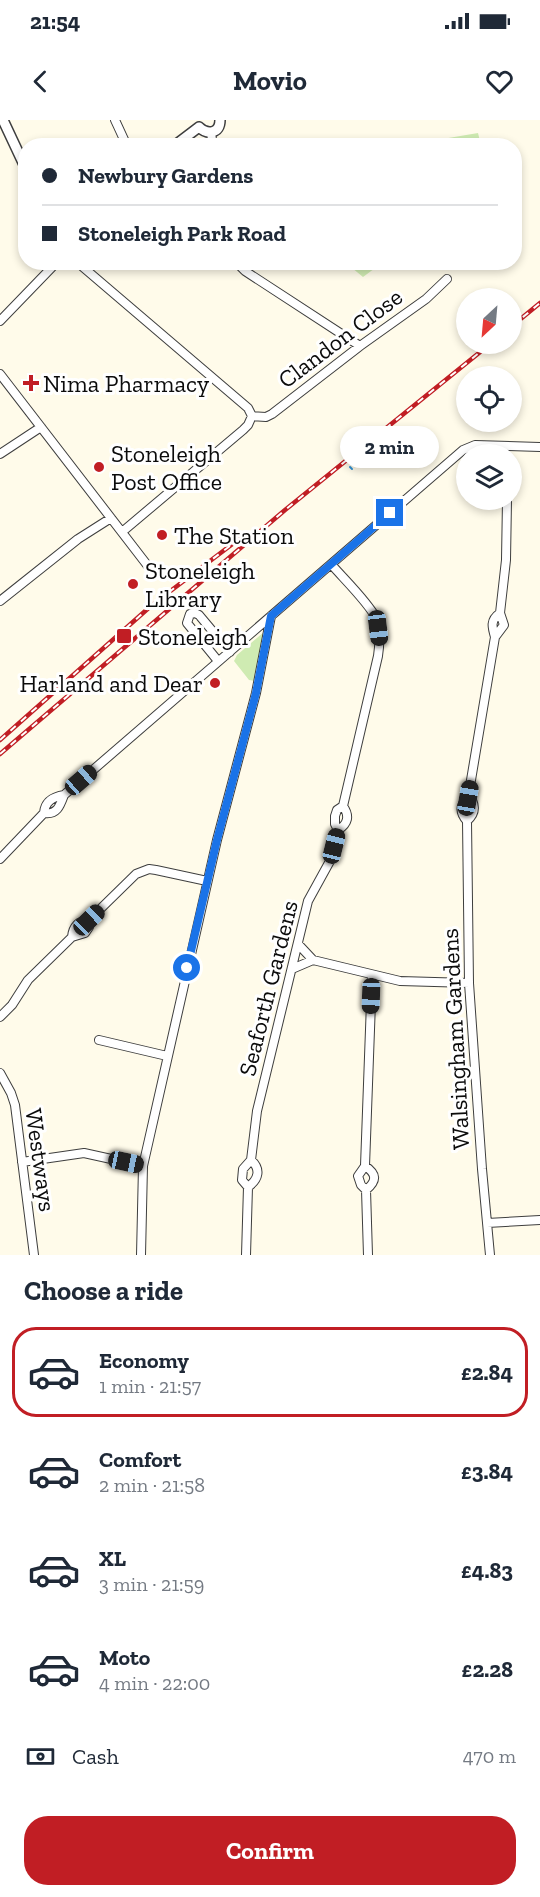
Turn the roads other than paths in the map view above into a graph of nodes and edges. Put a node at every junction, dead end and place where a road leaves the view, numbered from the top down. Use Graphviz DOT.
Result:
graph roads {
  1 [pos="3,120"];
  2 [pos="115,120"];
  3 [pos="220,120"];
  4 [pos="199,123"];
  5 [pos="211,133"];
  6 [pos="123,138"];
  7 [pos="183,138"];
  8 [pos="212,138"];
  9 [pos="18,152"];
  10 [pos="49,270"];
  11 [pos="86,270"];
  12 [pos="244,270"];
  13 [pos="447,279"];
  14 [pos="0,321"];
  15 [pos="360,346"];
  16 [pos="0,374"];
  17 [pos="252,416"];
  18 [pos="41,427"];
  19 [pos="540,447"];
  20 [pos="522,449"];
  21 [pos="0,454"];
  22 [pos="456,456"];
  23 [pos="507,510"];
  24 [pos="111,518"];
  25 [pos="122,532"];
  26 [pos="331,564"];
  27 [pos="152,570"];
  28 [pos="0,601"];
  29 [pos="271,616"];
  30 [pos="230,652"];
  31 [pos="218,661"];
  32 [pos="468,798"];
  33 [pos="343,806"];
  34 [pos="467,821"];
  35 [pos="338,830"];
  36 [pos="0,859"];
  37 [pos="207,881"];
  38 [pos="298,944"];
  39 [pos="313,960"];
  40 [pos="292,969"];
  41 [pos="372,975"];
  42 [pos="469,983"];
  43 [pos="0,1017"];
  44 [pos="99,1040"];
  45 [pos="167,1056"];
  46 [pos="0,1073"];
  47 [pos="250,1160"];
  48 [pos="22,1162"];
  49 [pos="143,1166"];
  50 [pos="365,1166"];
  51 [pos="248,1187"];
  52 [pos="366,1190"];
  53 [pos="540,1220"];
  54 [pos="487,1223"];
  55 [pos="34,1255"];
  56 [pos="141,1255"];
  57 [pos="246,1255"];
  58 [pos="368,1255"];
  59 [pos="490,1255"];
  1 -- 9 [label="street"];
  2 -- 6 [label="street"];
  3 -- 5 [label="street"];
  4 -- 5 [label="street"];
  4 -- 7 [label="street"];
  5 -- 8 [label="street"];
  10 -- 14 [label="street"];
  11 -- 17 [label="street"];
  12 -- 15 [label="street"];
  13 -- 15 [label="street, Clandon Close"];
  15 -- 17 [label="street, Clandon Close"];
  16 -- 18 [label="street"];
  17 -- 25 [label="street"];
  18 -- 21 [label="street"];
  18 -- 24 [label="street"];
  19 -- 20 [label="street"];
  22 -- 26 [label="street"];
  23 -- 32 [label="street, Walsingham Gardens"];
  24 -- 25 [label="street"];
  24 -- 28 [label="street"];
  25 -- 27 [label="street"];
  26 -- 29 [label="street"];
  26 -- 33 [label="street, Seaforth Gardens"];
  29 -- 30 [label="street"];
  29 -- 37 [label="street"];
  30 -- 31 [label="street"];
  30 -- 31 [label="street"];
  31 -- 36 [label="street"];
  32 -- 34 [label="street, Walsingham Gardens"];
  32 -- 34 [label="street, Walsingham Gardens"];
  33 -- 35 [label="street, Seaforth Gardens"];
  33 -- 35 [label="street, Seaforth Gardens"];
  34 -- 42 [label="street, Walsingham Gardens"];
  35 -- 38 [label="street, Seaforth Gardens"];
  37 -- 43 [label="street"];
  37 -- 45 [label="street"];
  38 -- 39 [label="street"];
  38 -- 40 [label="street, Seaforth Gardens"];
  39 -- 40 [label="street"];
  39 -- 41 [label="street"];
  40 -- 47 [label="street, Seaforth Gardens"];
  41 -- 42 [label="street"];
  41 -- 50 [label="street"];
  42 -- 54 [label="street, Walsingham Gardens"];
  44 -- 45 [label="street"];
  45 -- 49 [label="street"];
  46 -- 48 [label="street, Westways"];
  47 -- 51 [label="street, Seaforth Gardens"];
  47 -- 51 [label="street, Seaforth Gardens"];
  48 -- 49 [label="street"];
  48 -- 55 [label="street, Westways"];
  49 -- 56 [label="street"];
  50 -- 52 [label="street"];
  50 -- 52 [label="street"];
  51 -- 57 [label="street, Seaforth Gardens"];
  52 -- 58 [label="street"];
  53 -- 54 [label="street"];
  54 -- 59 [label="street, Walsingham Gardens"];
}
